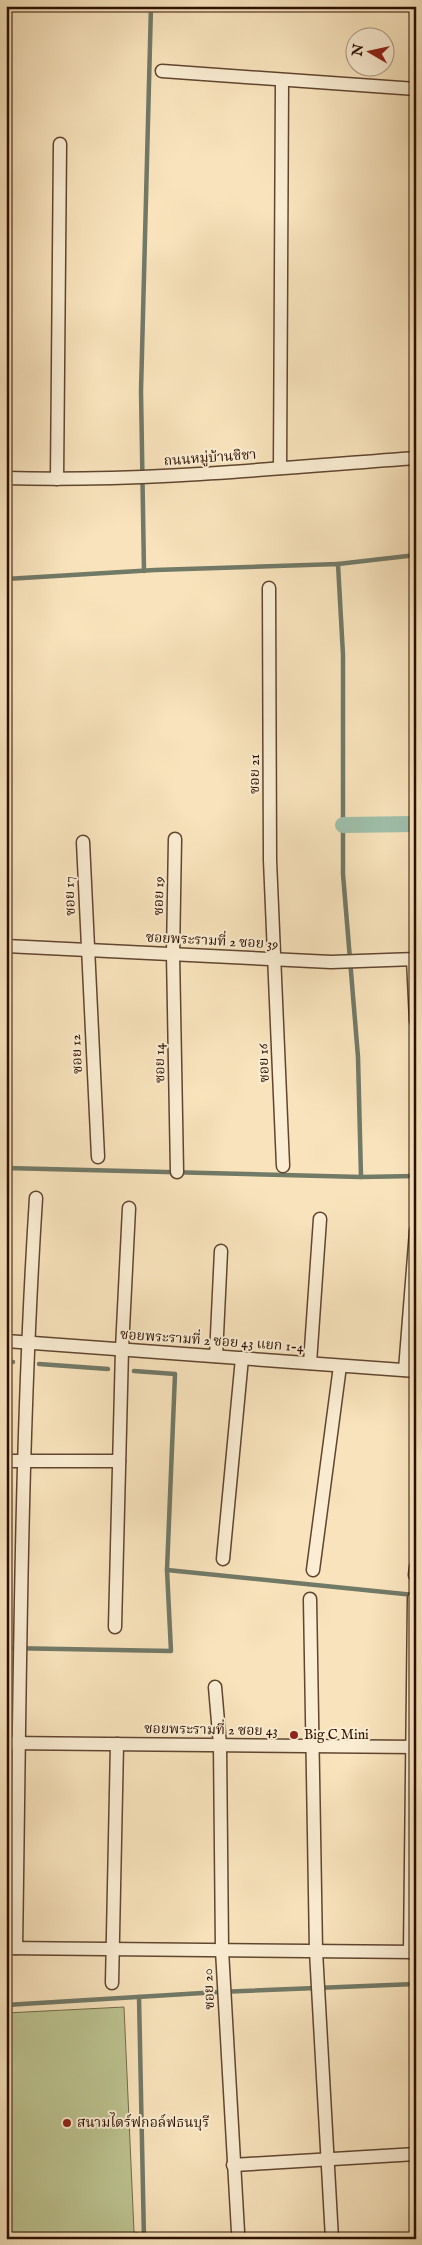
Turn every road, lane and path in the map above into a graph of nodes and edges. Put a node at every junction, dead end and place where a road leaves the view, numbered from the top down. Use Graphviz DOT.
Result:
graph roads {
  1 [pos="162,71"];
  2 [pos="282,81"];
  3 [pos="416,89"];
  4 [pos="60,144"];
  5 [pos="416,458"];
  6 [pos="280,468"];
  7 [pos="6,478"];
  8 [pos="57,479"];
  9 [pos="269,588"];
  10 [pos="174,839"];
  11 [pos="83,842"];
  12 [pos="6,946"];
  13 [pos="87,949"];
  14 [pos="173,954"];
  15 [pos="275,959"];
  16 [pos="414,959"];
  17 [pos="416,1020"];
  18 [pos="98,1157"];
  19 [pos="282,1166"];
  20 [pos="177,1172"];
  21 [pos="36,1198"];
  22 [pos="129,1208"];
  23 [pos="320,1219"];
  24 [pos="416,1231"];
  25 [pos="221,1251"];
  26 [pos="6,1341"];
  27 [pos="27,1343"];
  28 [pos="122,1349"];
  29 [pos="216,1356"];
  30 [pos="242,1358"];
  31 [pos="310,1363"];
  32 [pos="340,1366"];
  33 [pos="410,1371"];
  34 [pos="6,1461"];
  35 [pos="119,1461"];
  36 [pos="24,1462"];
  37 [pos="223,1559"];
  38 [pos="312,1570"];
  39 [pos="414,1598"];
  40 [pos="310,1599"];
  41 [pos="115,1627"];
  42 [pos="215,1687"];
  43 [pos="6,1743"];
  44 [pos="20,1743"];
  45 [pos="117,1744"];
  46 [pos="220,1745"];
  47 [pos="314,1746"];
  48 [pos="414,1747"];
  49 [pos="11,1948"];
  50 [pos="112,1949"];
  51 [pos="222,1950"];
  52 [pos="316,1951"];
  53 [pos="413,1952"];
  54 [pos="112,1983"];
  55 [pos="416,2154"];
  56 [pos="328,2159"];
  57 [pos="233,2165"];
  58 [pos="238,2232"];
  59 [pos="332,2239"];
  1 -- 2 [label="street"];
  2 -- 3 [label="street"];
  2 -- 6 [label="street"];
  4 -- 8 [label="street"];
  5 -- 6 [label="street, ถนนหมู่บ้านชิชา"];
  6 -- 8 [label="street, ถนนหมู่บ้านชิชา"];
  7 -- 8 [label="street, ถนนหมู่บ้านชิชา"];
  9 -- 15 [label="street, ซอย 21"];
  10 -- 14 [label="street, ซอย 19"];
  11 -- 13 [label="street, ซอย 17"];
  12 -- 13 [label="street, ซอยพระรามที่ 2 ซอย 39"];
  13 -- 14 [label="street, ซอยพระรามที่ 2 ซอย 39"];
  13 -- 18 [label="street, ซอย 12"];
  14 -- 15 [label="street, ซอยพระรามที่ 2 ซอย 39"];
  14 -- 20 [label="street, ซอย 14"];
  15 -- 16 [label="street, ซอยพระรามที่ 2 ซอย 39"];
  15 -- 19 [label="street, ซอย 16"];
  16 -- 17 [label="street"];
  21 -- 27 [label="street"];
  22 -- 28 [label="street"];
  23 -- 31 [label="street"];
  24 -- 33 [label="street"];
  25 -- 29 [label="street"];
  26 -- 27 [label="street, ซอยพระรามที่ 2 ซอย 43 แยก 1-4"];
  27 -- 28 [label="street, ซอยพระรามที่ 2 ซอย 43 แยก 1-4"];
  27 -- 36 [label="street"];
  28 -- 29 [label="street, ซอยพระรามที่ 2 ซอย 43 แยก 1-4"];
  28 -- 35 [label="street"];
  29 -- 30 [label="street, ซอยพระรามที่ 2 ซอย 43 แยก 1-4"];
  30 -- 31 [label="street, ซอยพระรามที่ 2 ซอย 43 แยก 1-4"];
  30 -- 37 [label="street"];
  31 -- 32 [label="street, ซอยพระรามที่ 2 ซอย 43 แยก 1-4"];
  32 -- 33 [label="street, ซอยพระรามที่ 2 ซอย 43 แยก 1-4"];
  32 -- 38 [label="street"];
  34 -- 36 [label="street"];
  35 -- 36 [label="street"];
  35 -- 41 [label="street"];
  36 -- 44 [label="street"];
  39 -- 48 [label="street"];
  40 -- 47 [label="street"];
  42 -- 46 [label="street, ซอย 20"];
  43 -- 44 [label="street, ซอยพระรามที่ 2 ซอย 43"];
  44 -- 45 [label="street, ซอยพระรามที่ 2 ซอย 43"];
  44 -- 49 [label="street"];
  45 -- 46 [label="street, ซอยพระรามที่ 2 ซอย 43"];
  45 -- 50 [label="street"];
  46 -- 47 [label="street, ซอยพระรามที่ 2 ซอย 43"];
  46 -- 51 [label="street, ซอย 20"];
  47 -- 48 [label="street, ซอยพระรามที่ 2 ซอย 43"];
  47 -- 52 [label="street"];
  48 -- 53 [label="street"];
  49 -- 50 [label="street"];
  50 -- 51 [label="street"];
  50 -- 54 [label="street"];
  51 -- 52 [label="street"];
  51 -- 57 [label="street, ซอย 20"];
  52 -- 53 [label="street"];
  52 -- 56 [label="street"];
  55 -- 56 [label="street"];
  56 -- 57 [label="street"];
  56 -- 59 [label="street"];
  57 -- 58 [label="street, ซอย 20"];
}
